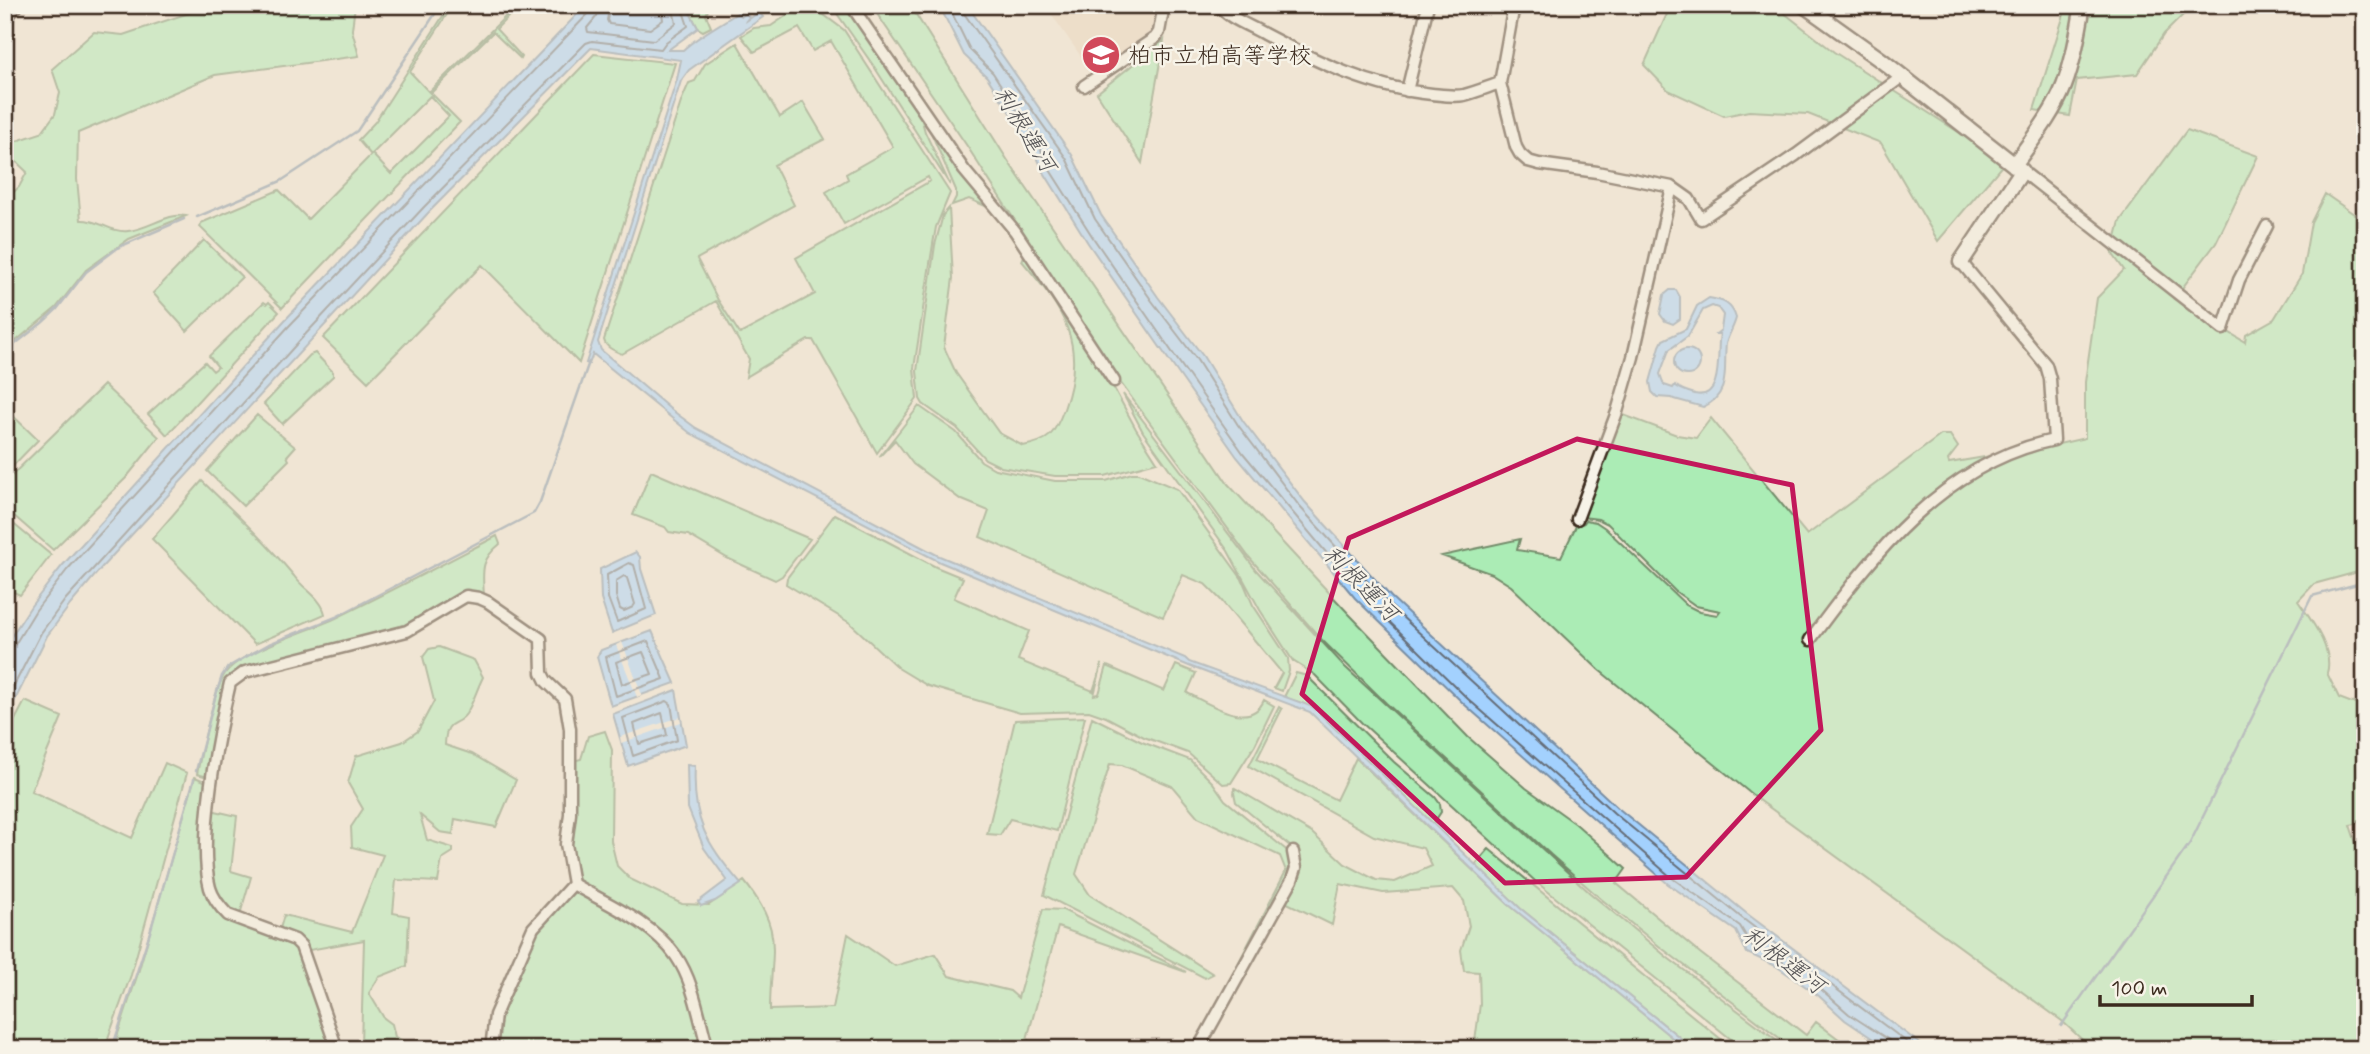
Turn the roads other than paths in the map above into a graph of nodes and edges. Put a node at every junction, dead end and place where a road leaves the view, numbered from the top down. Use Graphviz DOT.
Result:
graph roads {
  1 [pos="18,5"];
  2 [pos="852,5"];
  3 [pos="1164,5"];
  4 [pos="1219,5"];
  5 [pos="1428,5"];
  6 [pos="1514,5"];
  7 [pos="1804,5"];
  8 [pos="2083,5"];
  9 [pos="5,19"];
  10 [pos="1903,76"];
  11 [pos="1500,83"];
  12 [pos="1084,86"];
  13 [pos="1408,91"];
  14 [pos="2018,168"];
  15 [pos="1672,187"];
  16 [pos="2267,226"];
  17 [pos="1961,262"];
  18 [pos="1114,381"];
  19 [pos="1577,519"];
  20 [pos="1810,639"];
  21 [pos="1293,852"];
  22 [pos="573,884"];
  23 [pos="337,1049"];
  24 [pos="491,1049"];
  25 [pos="708,1049"];
  26 [pos="1198,1049"];
  1 -- 9 [label="street"];
  2 -- 18 [label="street"];
  3 -- 12 [label="street"];
  4 -- 13 [label="street"];
  5 -- 13 [label="street"];
  6 -- 11 [label="street"];
  7 -- 10 [label="street"];
  8 -- 14 [label="street"];
  10 -- 14 [label="street"];
  10 -- 15 [label="street"];
  11 -- 13 [label="street"];
  11 -- 15 [label="street"];
  14 -- 16 [label="street"];
  14 -- 17 [label="street"];
  15 -- 19 [label="street"];
  17 -- 20 [label="street"];
  21 -- 26 [label="street"];
  22 -- 23 [label="street"];
  22 -- 24 [label="street"];
  22 -- 25 [label="street"];
}
